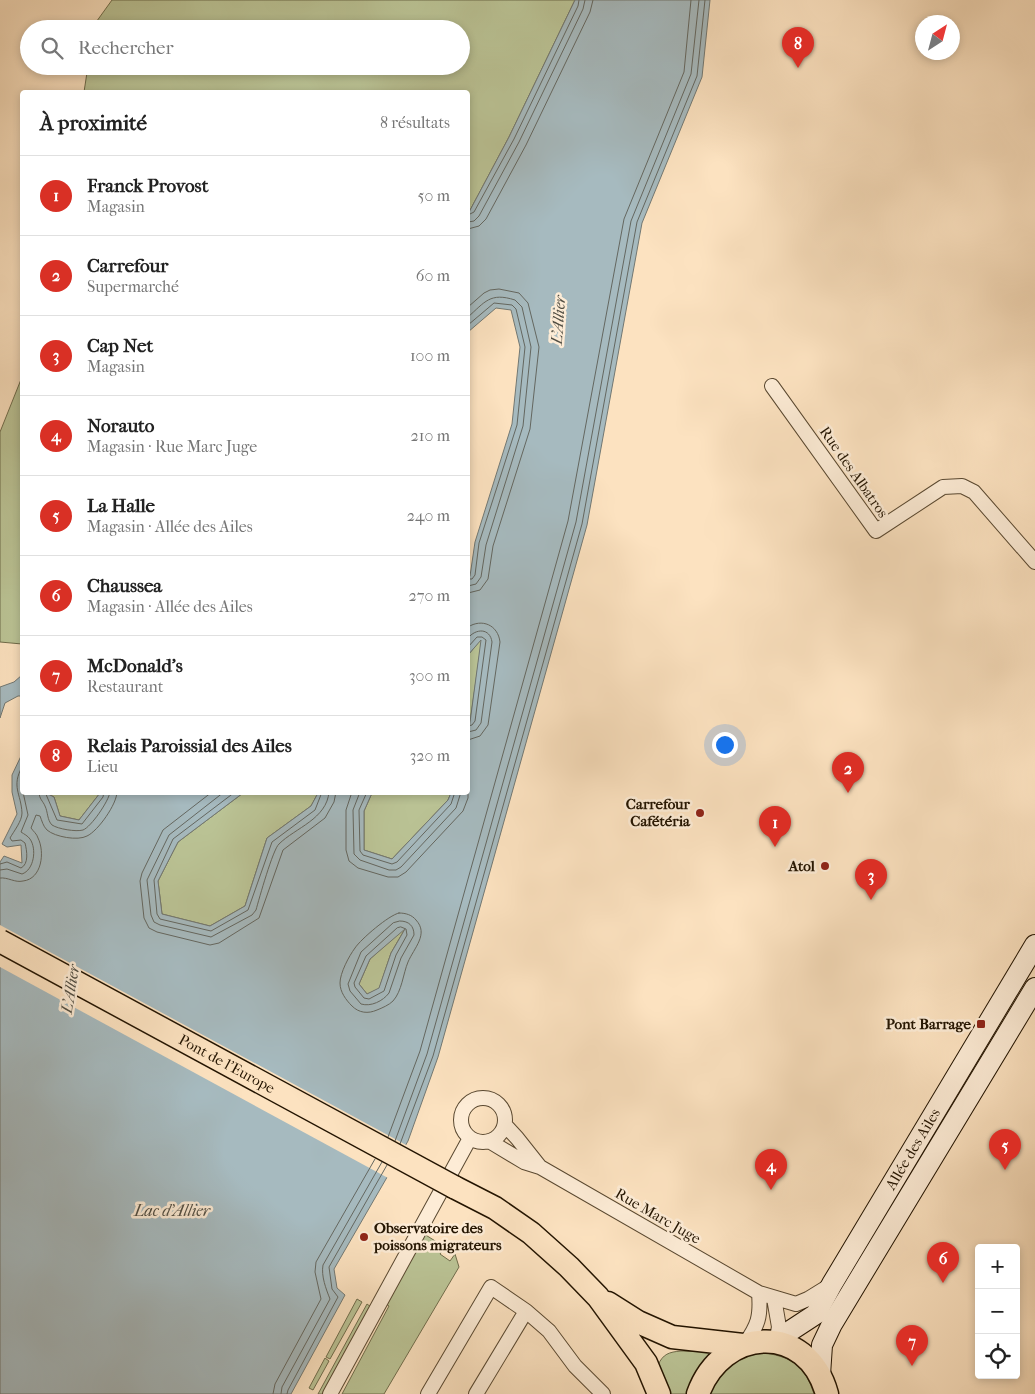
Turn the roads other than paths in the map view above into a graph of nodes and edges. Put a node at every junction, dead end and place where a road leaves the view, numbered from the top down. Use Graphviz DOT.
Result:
graph roads {
  1 [pos="772,386"];
  2 [pos="1035,562"];
  3 [pos="0,941"];
  4 [pos="1035,945"];
  5 [pos="1035,988"];
  6 [pos="504,1125"];
  7 [pos="470,1138"];
  8 [pos="489,1141"];
  9 [pos="540,1167"];
  10 [pos="832,1284"];
  11 [pos="759,1293"];
  12 [pos="598,1297"];
  13 [pos="774,1298"];
  14 [pos="526,1311"];
  15 [pos="779,1342"];
  16 [pos="744,1344"];
  17 [pos="824,1384"];
  18 [pos="330,1394"];
  19 [pos="428,1394"];
  20 [pos="476,1394"];
  21 [pos="604,1394"];
  22 [pos="649,1394"];
  23 [pos="659,1394"];
  24 [pos="698,1394"];
  1 -- 2 [label="street, Rue des Albatros"];
  3 -- 12 [label="main road, Pont de l'Europe, bridge"];
  4 -- 10 [label="main road, Allée des Ailes"];
  5 -- 17 [label="main road, Allée des Ailes"];
  6 -- 7 [label="street"];
  6 -- 8 [label="street"];
  6 -- 9 [label="street, Rue Marc Juge"];
  7 -- 8 [label="street"];
  7 -- 18 [label="street"];
  8 -- 9 [label="street, Rue Marc Juge"];
  9 -- 11 [label="street, Rue Marc Juge"];
  10 -- 13 [label="street, Rue Marc Juge"];
  10 -- 15 [label="main road, Allée des Ailes"];
  11 -- 13 [label="street, Rue Marc Juge"];
  11 -- 16 [label="street"];
  12 -- 16 [label="main road"];
  12 -- 22 [label="main road"];
  12 -- 23 [label="main road"];
  13 -- 15 [label="street"];
  14 -- 19 [label="street"];
  14 -- 20 [label="street"];
  14 -- 21 [label="street"];
  15 -- 16 [label="main road"];
  15 -- 17 [label="main road"];
  16 -- 24 [label="main road"];
}
